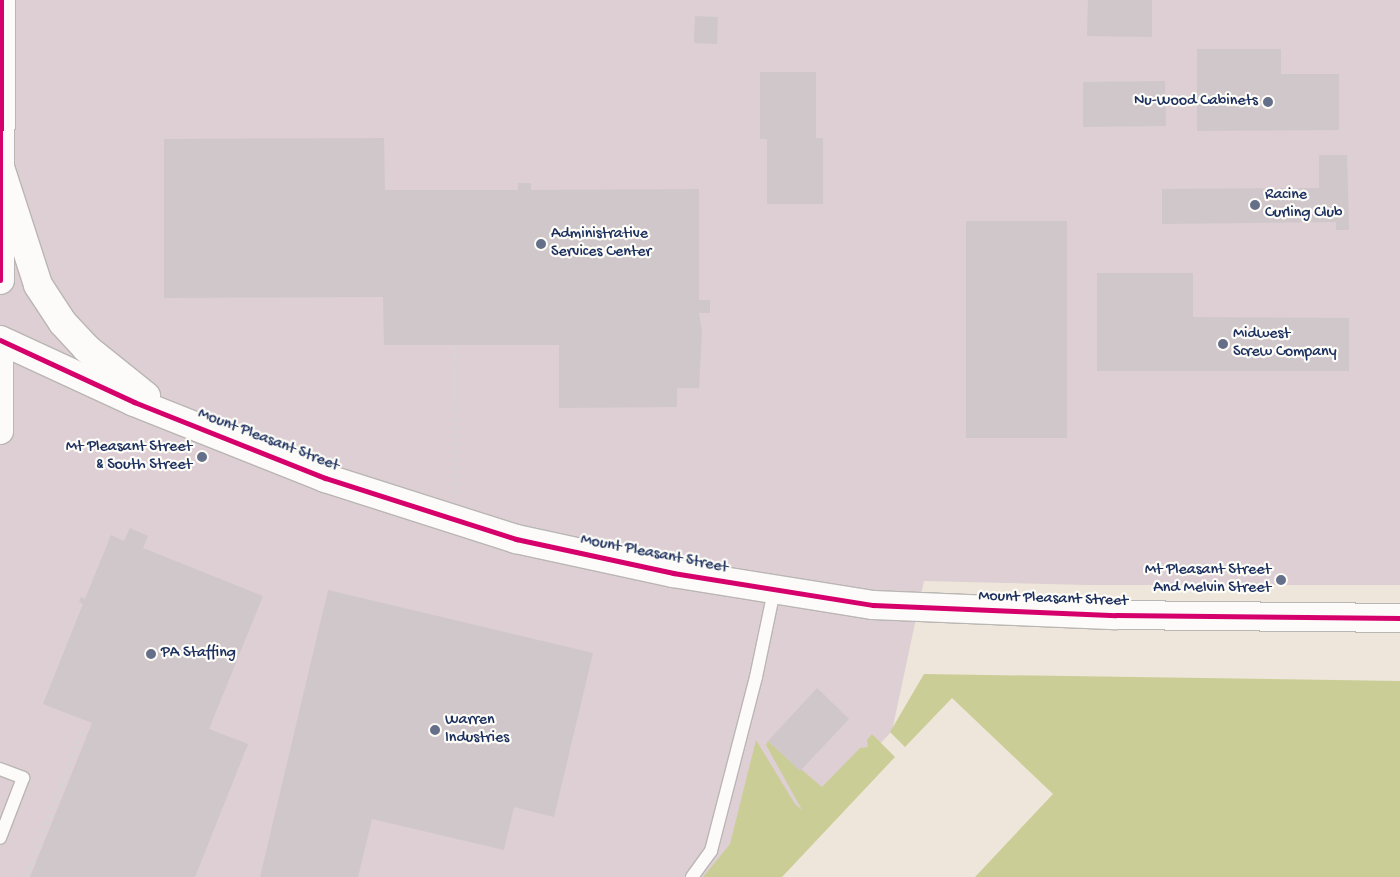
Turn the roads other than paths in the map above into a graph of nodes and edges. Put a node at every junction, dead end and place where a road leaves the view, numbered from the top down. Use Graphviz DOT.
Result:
graph roads {
  1 [pos="1,0"];
  2 [pos="0,167"];
  3 [pos="0,280"];
  4 [pos="0,340"];
  5 [pos="0,353"];
  6 [pos="177,419"];
  7 [pos="0,431"];
  8 [pos="774,592"];
  9 [pos="1400,618"];
  10 [pos="0,769"];
  11 [pos="0,838"];
  12 [pos="692,877"];
  1 -- 2 [label="street"];
  2 -- 3 [label="street"];
  2 -- 6 [label="street"];
  4 -- 6 [label="street, Mount Pleasant Street"];
  5 -- 7 [label="street"];
  6 -- 8 [label="street, Mount Pleasant Street"];
  8 -- 9 [label="street, Mount Pleasant Street"];
  8 -- 12 [label="lane"];
  10 -- 11 [label="lane"];
}
